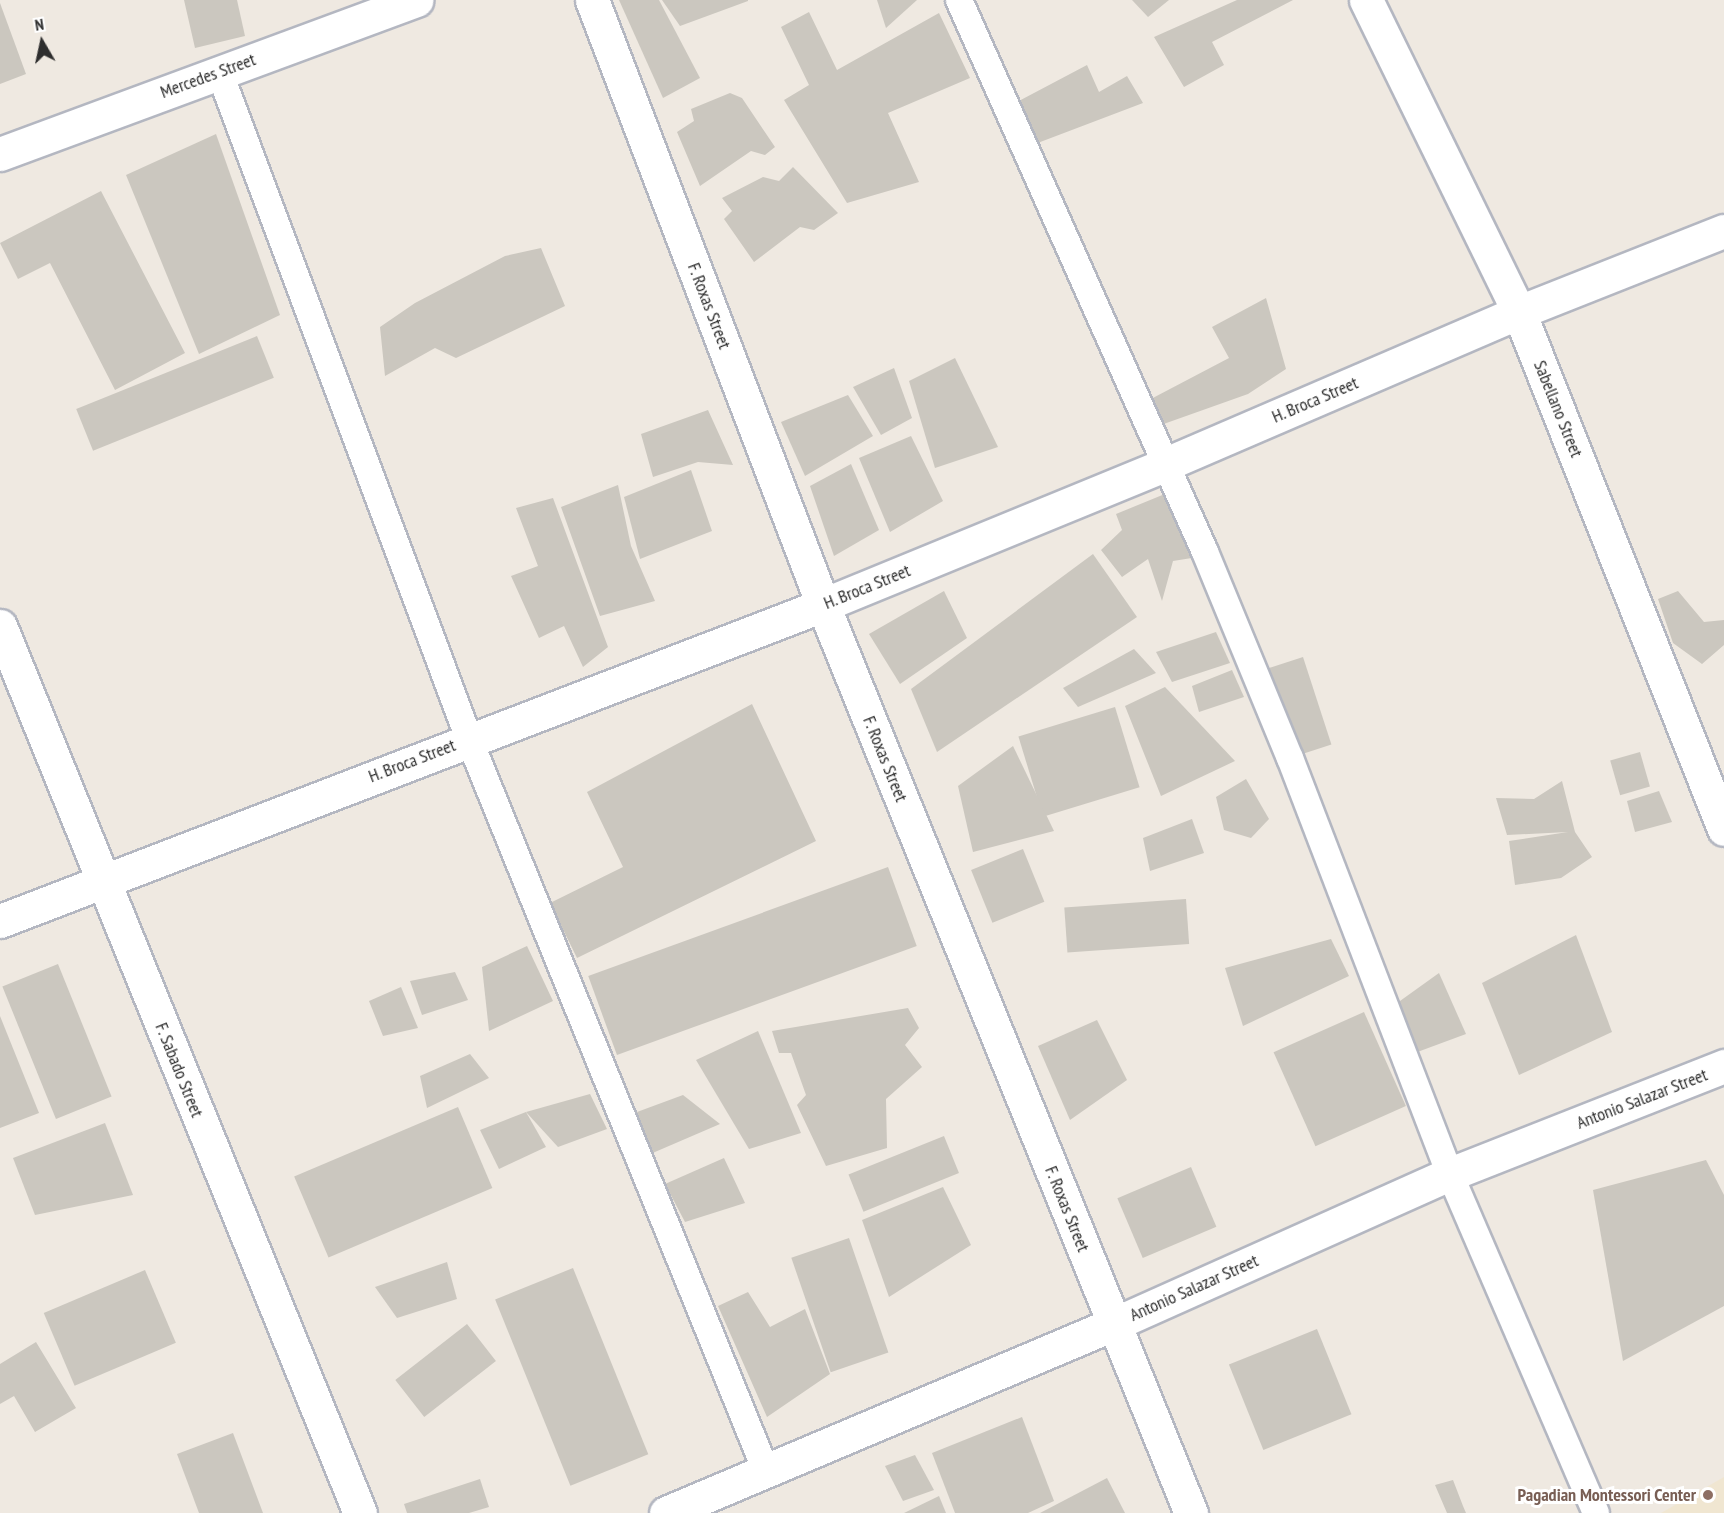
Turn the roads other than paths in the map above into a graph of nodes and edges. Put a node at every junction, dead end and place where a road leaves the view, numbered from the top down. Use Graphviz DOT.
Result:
graph roads {
  1 [pos="416,0"];
  2 [pos="592,0"];
  3 [pos="958,0"];
  4 [pos="1366,0"];
  5 [pos="219,71"];
  6 [pos="0,154"];
  7 [pos="1724,231"];
  8 [pos="1519,312"];
  9 [pos="1166,464"];
  10 [pos="823,605"];
  11 [pos="0,626"];
  12 [pos="469,739"];
  13 [pos="1724,829"];
  14 [pos="101,879"];
  15 [pos="0,921"];
  16 [pos="1724,1066"];
  17 [pos="1450,1174"];
  18 [pos="1114,1324"];
  19 [pos="766,1471"];
  20 [pos="360,1513"];
  21 [pos="666,1513"];
  22 [pos="1191,1513"];
  23 [pos="1596,1513"];
  1 -- 5 [label="street, Mercedes Street"];
  2 -- 10 [label="street, F. Roxas Street"];
  3 -- 9 [label="lane"];
  4 -- 8 [label="street, Sabellano Street"];
  5 -- 6 [label="street, Mercedes Street"];
  5 -- 12 [label="lane"];
  7 -- 8 [label="street, H. Broca Street"];
  8 -- 9 [label="street, H. Broca Street"];
  8 -- 13 [label="street, Sabellano Street"];
  9 -- 10 [label="street, H. Broca Street"];
  9 -- 17 [label="lane"];
  10 -- 12 [label="street, H. Broca Street"];
  10 -- 18 [label="street, F. Roxas Street"];
  11 -- 14 [label="street, F. Sabado Street"];
  12 -- 14 [label="street, H. Broca Street"];
  12 -- 19 [label="lane"];
  14 -- 15 [label="street, H. Broca Street"];
  14 -- 20 [label="street, F. Sabado Street"];
  16 -- 17 [label="street, Antonio Salazar Street"];
  17 -- 18 [label="street, Antonio Salazar Street"];
  17 -- 23 [label="lane"];
  18 -- 19 [label="street, Antonio Salazar Street"];
  18 -- 22 [label="street, F. Roxas Street"];
  19 -- 21 [label="street, Antonio Salazar Street"];
}
